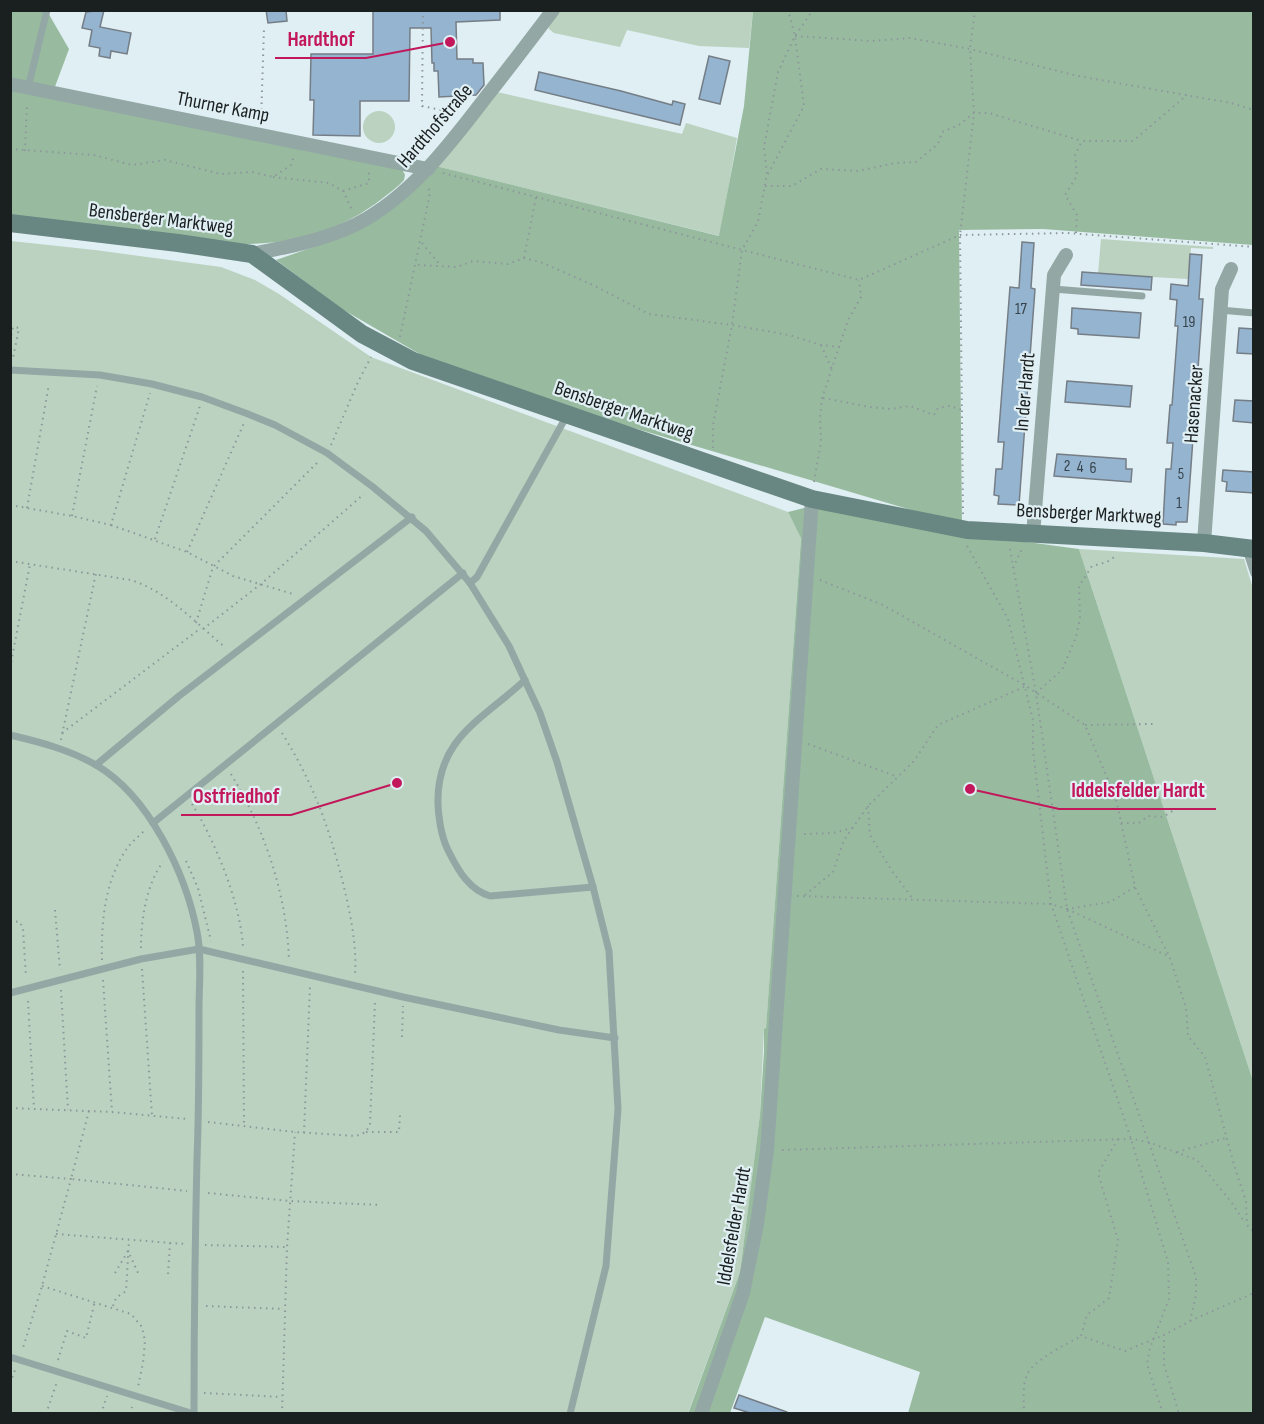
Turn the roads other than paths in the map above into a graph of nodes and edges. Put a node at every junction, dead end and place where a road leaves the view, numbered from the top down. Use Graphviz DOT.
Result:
graph roads {
  1 [pos="47,10"];
  2 [pos="553,10"];
  3 [pos="10,84"];
  4 [pos="28,88"];
  5 [pos="426,171"];
  6 [pos="10,224"];
  7 [pos="252,254"];
  8 [pos="1066,255"];
  9 [pos="1232,269"];
  10 [pos="1053,289"];
  11 [pos="1142,296"];
  12 [pos="1220,310"];
  13 [pos="1254,312"];
  14 [pos="11,370"];
  15 [pos="567,415"];
  16 [pos="812,500"];
  17 [pos="412,517"];
  18 [pos="1031,534"];
  19 [pos="1204,543"];
  20 [pos="1249,548"];
  21 [pos="463,573"];
  22 [pos="1254,574"];
  23 [pos="470,583"];
  24 [pos="525,680"];
  25 [pos="10,735"];
  26 [pos="96,765"];
  27 [pos="153,823"];
  28 [pos="593,887"];
  29 [pos="199,949"];
  30 [pos="10,993"];
  31 [pos="615,1038"];
  32 [pos="10,1357"];
  33 [pos="194,1413"];
  34 [pos="570,1413"];
  35 [pos="701,1413"];
  1 -- 4 [label="lane"];
  2 -- 5 [label="street, Hardthofstraße"];
  3 -- 4 [label="street, Thurner Kamp"];
  4 -- 5 [label="street, Thurner Kamp"];
  5 -- 7 [label="street, Hardthofstraße"];
  6 -- 7 [label="street, Bensberger Marktweg"];
  7 -- 15 [label="street, Bensberger Marktweg"];
  8 -- 10 [label="street, In der Hardt"];
  9 -- 12 [label="street, Hasenacker"];
  10 -- 11 [label="lane"];
  10 -- 18 [label="street, In der Hardt"];
  12 -- 13 [label="lane"];
  12 -- 19 [label="street, Hasenacker"];
  14 -- 17 [label="lane"];
  15 -- 16 [label="street, Bensberger Marktweg"];
  15 -- 23 [label="lane"];
  16 -- 18 [label="street, Bensberger Marktweg"];
  16 -- 35 [label="street, Iddelsfelder Hardt"];
  17 -- 21 [label="lane"];
  17 -- 26 [label="lane"];
  18 -- 19 [label="street, Bensberger Marktweg"];
  19 -- 20 [label="street, Bensberger Marktweg"];
  20 -- 22 [label="lane"];
  21 -- 23 [label="lane"];
  21 -- 27 [label="lane"];
  23 -- 24 [label="lane"];
  24 -- 28 [label="lane"];
  24 -- 28 [label="lane"];
  25 -- 26 [label="lane"];
  26 -- 27 [label="lane"];
  27 -- 29 [label="lane"];
  28 -- 31 [label="lane"];
  29 -- 30 [label="lane"];
  29 -- 31 [label="lane"];
  29 -- 33 [label="lane"];
  31 -- 34 [label="lane"];
  32 -- 33 [label="lane"];
}
